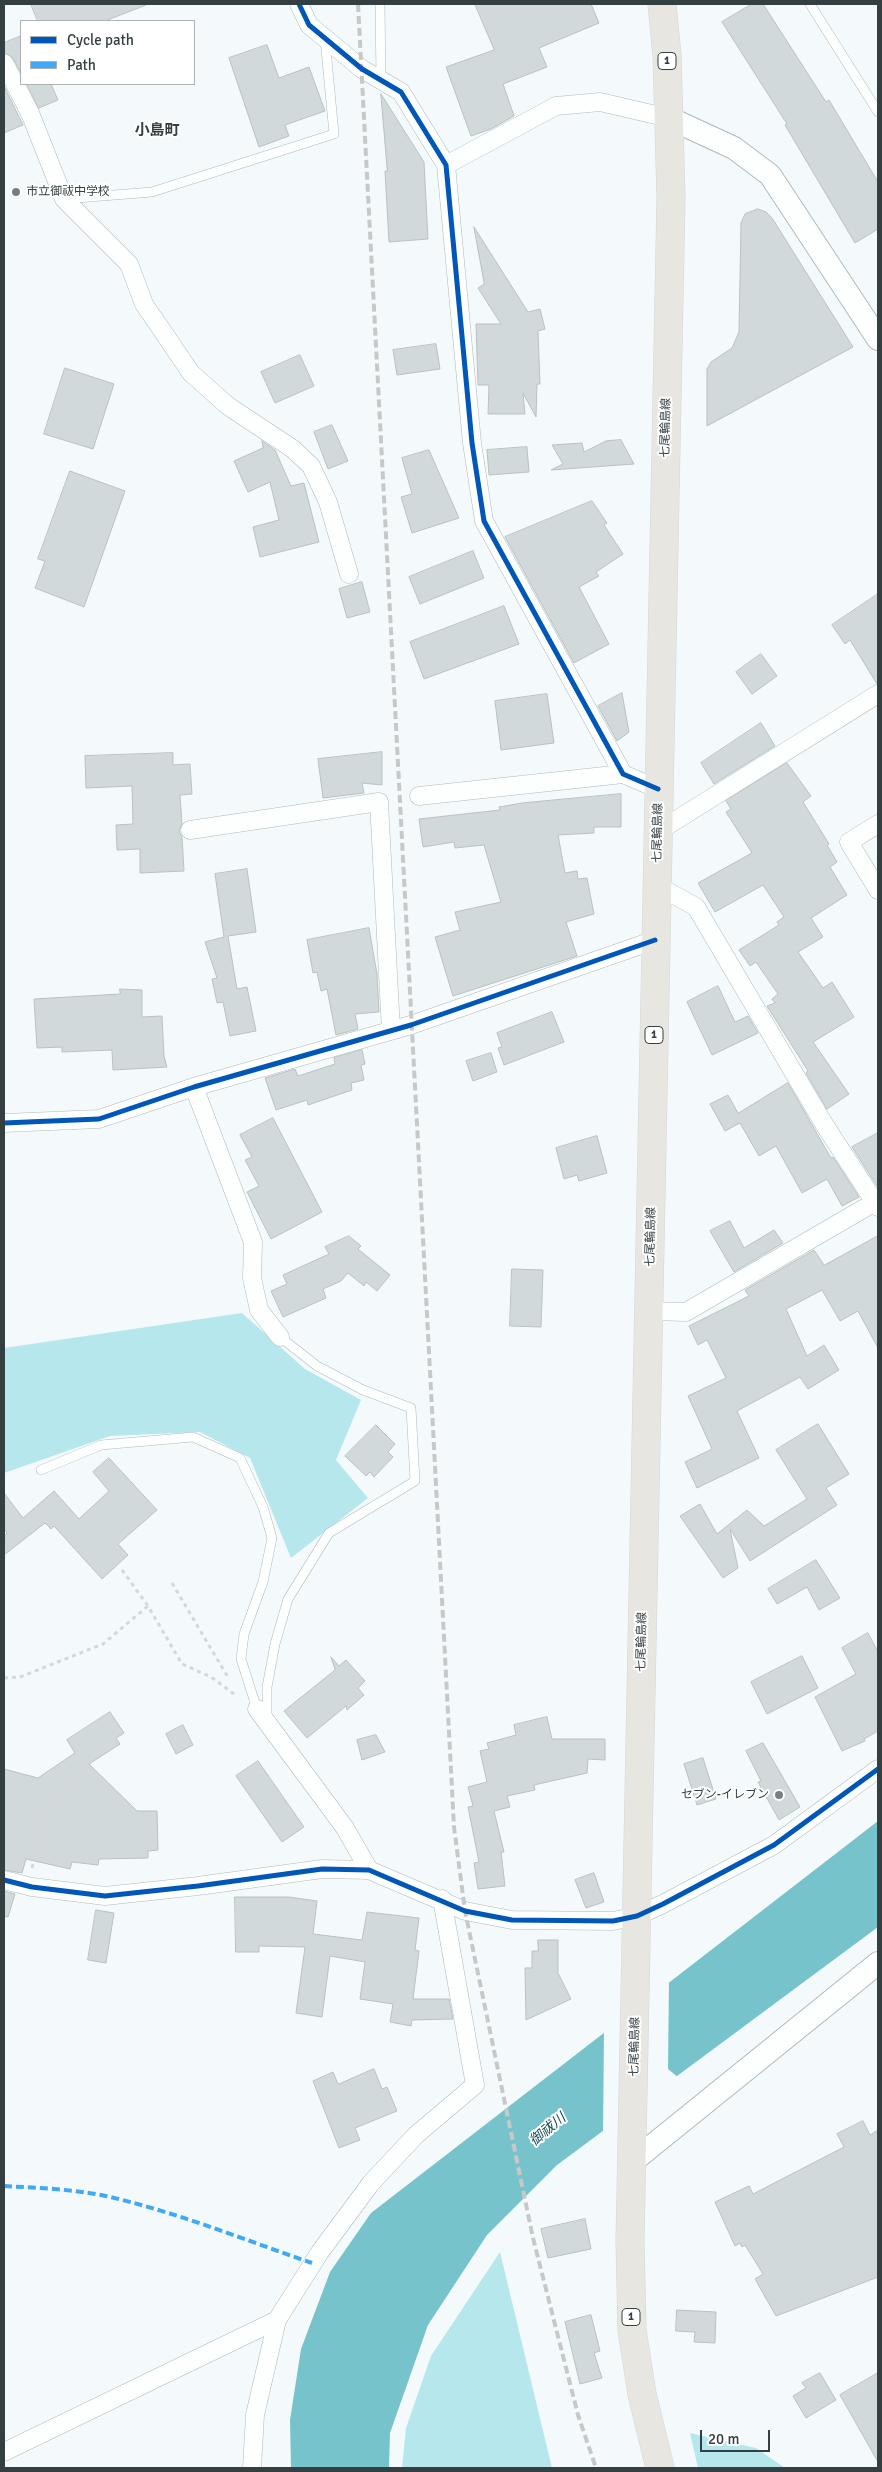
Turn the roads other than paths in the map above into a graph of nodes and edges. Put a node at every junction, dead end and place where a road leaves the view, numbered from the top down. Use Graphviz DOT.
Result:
graph roads {
  1 [pos="299,4"];
  2 [pos="380,4"];
  3 [pos="662,4"];
  4 [pos="810,4"];
  5 [pos="325,38"];
  6 [pos="4,63"];
  7 [pos="381,80"];
  8 [pos="878,112"];
  9 [pos="669,118"];
  10 [pos="446,165"];
  11 [pos="64,199"];
  12 [pos="878,339"];
  13 [pos="350,574"];
  14 [pos="878,694"];
  15 [pos="623,774"];
  16 [pos="658,789"];
  17 [pos="419,796"];
  18 [pos="878,824"];
  19 [pos="190,830"];
  20 [pos="657,832"];
  21 [pos="656,885"];
  22 [pos="878,890"];
  23 [pos="655,940"];
  24 [pos="391,1030"];
  25 [pos="194,1087"];
  26 [pos="4,1123"];
  27 [pos="877,1205"];
  28 [pos="649,1311"];
  29 [pos="280,1337"];
  30 [pos="42,1470"];
  31 [pos="256,1710"];
  32 [pos="267,1724"];
  33 [pos="878,1769"];
  34 [pos="369,1870"];
  35 [pos="4,1880"];
  36 [pos="442,1899"];
  37 [pos="637,1916"];
  38 [pos="878,1963"];
  39 [pos="633,2150"];
  40 [pos="276,2320"];
  41 [pos="4,2452"];
  42 [pos="252,2468"];
  43 [pos="660,2468"];
  1 -- 5 [label="street"];
  2 -- 7 [label="lane"];
  3 -- 9 [label="main road, 七尾輪島線 / 1"];
  4 -- 8 [label="lane"];
  5 -- 7 [label="street"];
  5 -- 11 [label="lane"];
  6 -- 11 [label="street"];
  7 -- 10 [label="street"];
  9 -- 10 [label="street"];
  9 -- 12 [label="street"];
  9 -- 16 [label="main road, 七尾輪島線 / 1"];
  10 -- 15 [label="street"];
  11 -- 13 [label="street"];
  14 -- 20 [label="street"];
  15 -- 16 [label="street"];
  15 -- 17 [label="street"];
  16 -- 20 [label="main road, 七尾輪島線 / 1"];
  18 -- 22 [label="street"];
  19 -- 24 [label="street"];
  20 -- 21 [label="main road, 七尾輪島線 / 1"];
  21 -- 23 [label="main road, 七尾輪島線 / 1"];
  21 -- 27 [label="street"];
  23 -- 24 [label="street"];
  23 -- 28 [label="main road, 七尾輪島線 / 1"];
  24 -- 25 [label="street"];
  25 -- 26 [label="street"];
  25 -- 29 [label="street"];
  27 -- 28 [label="street"];
  28 -- 37 [label="main road, 七尾輪島線 / 1"];
  29 -- 32 [label="lane"];
  30 -- 31 [label="lane"];
  31 -- 32 [label="street"];
  32 -- 34 [label="street"];
  33 -- 37 [label="street"];
  34 -- 35 [label="street"];
  34 -- 36 [label="street"];
  36 -- 37 [label="street"];
  36 -- 40 [label="street"];
  37 -- 39 [label="main road, 七尾輪島線 / 1"];
  38 -- 39 [label="street"];
  39 -- 43 [label="main road, 七尾輪島線 / 1"];
  40 -- 41 [label="street"];
  40 -- 42 [label="street"];
}
